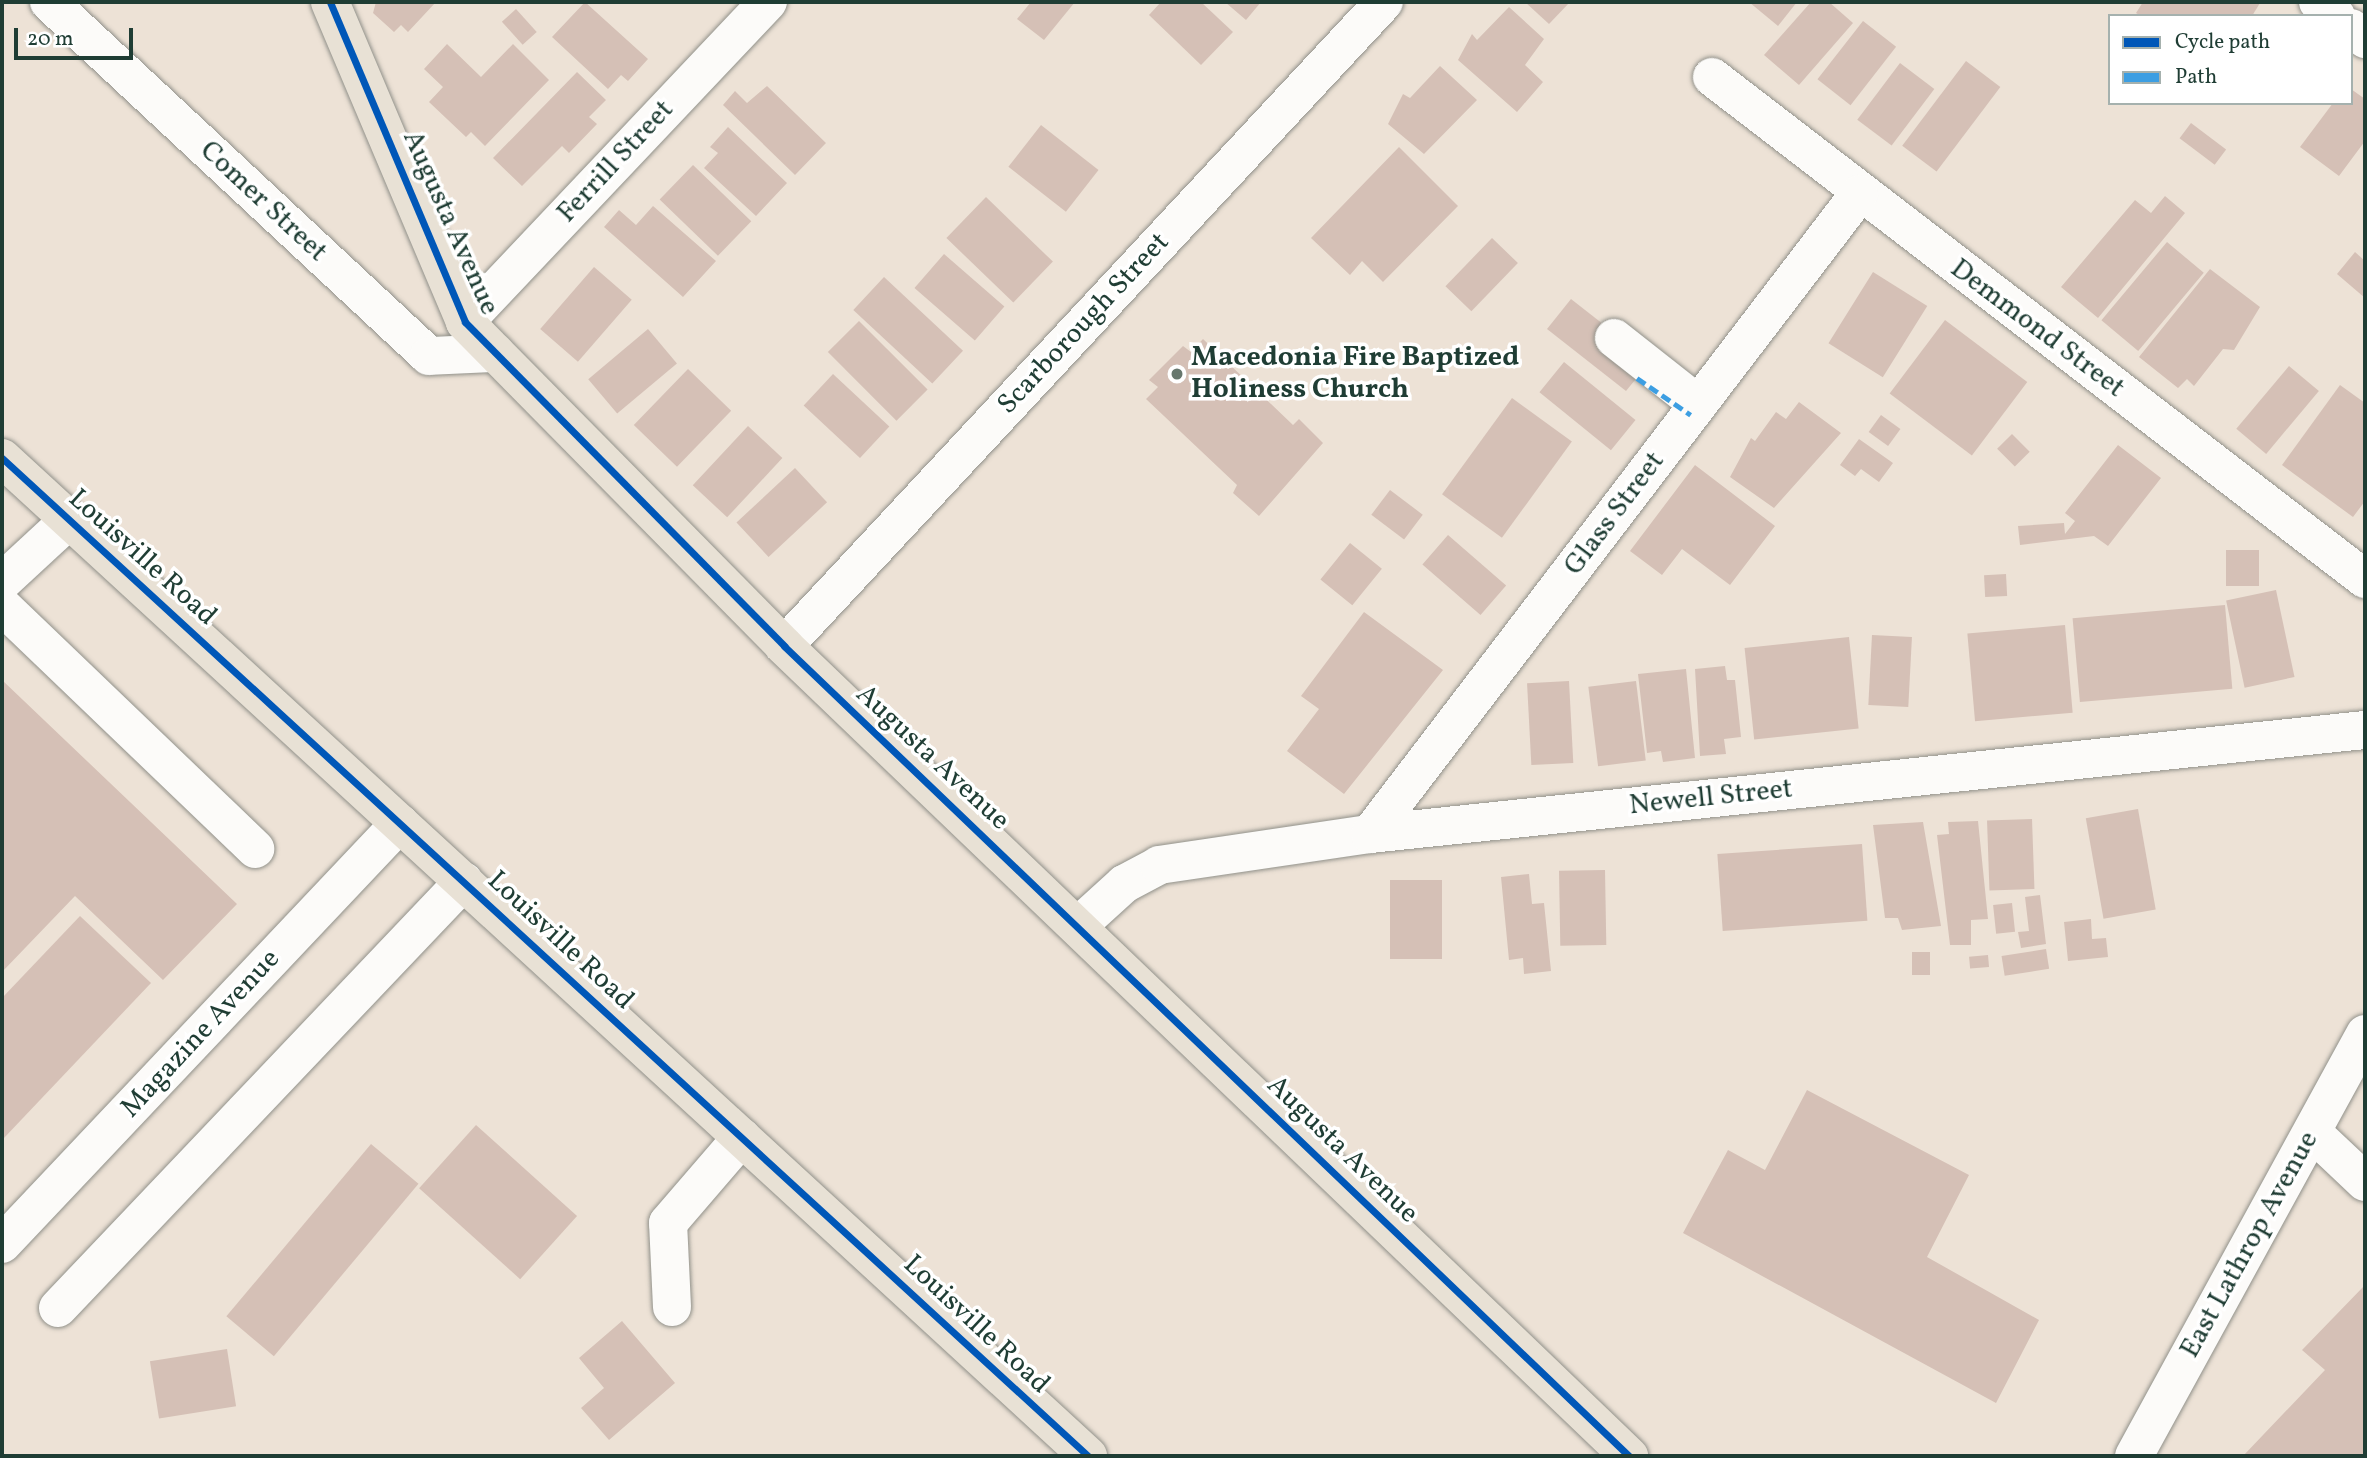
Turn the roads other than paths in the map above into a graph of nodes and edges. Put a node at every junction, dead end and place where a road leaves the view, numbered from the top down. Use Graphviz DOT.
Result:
graph roads {
  1 [pos="49,2"];
  2 [pos="330,2"];
  3 [pos="768,2"];
  4 [pos="1384,2"];
  5 [pos="2318,2"];
  6 [pos="2333,14"];
  7 [pos="1712,77"];
  8 [pos="1859,194"];
  9 [pos="465,322"];
  10 [pos="1614,338"];
  11 [pos="495,353"];
  12 [pos="1698,404"];
  13 [pos="2,458"];
  14 [pos="69,520"];
  15 [pos="2365,579"];
  16 [pos="2,582"];
  17 [pos="2,607"];
  18 [pos="784,646"];
  19 [pos="2365,730"];
  20 [pos="400,823"];
  21 [pos="1370,834"];
  22 [pos="255,849"];
  23 [pos="464,881"];
  24 [pos="1079,925"];
  25 [pos="2365,1034"];
  26 [pos="2312,1132"];
  27 [pos="742,1137"];
  28 [pos="2365,1182"];
  29 [pos="4,1236"];
  30 [pos="672,1307"];
  31 [pos="58,1308"];
  32 [pos="1088,1456"];
  33 [pos="1629,1456"];
  34 [pos="2134,1456"];
  1 -- 11 [label="street, Comer Street"];
  2 -- 9 [label="main road, Augusta Avenue"];
  3 -- 9 [label="street, Ferrill Street"];
  4 -- 18 [label="street, Scarborough Street"];
  5 -- 6 [label="street"];
  7 -- 8 [label="street, Demmond Street"];
  8 -- 12 [label="street, Glass Street"];
  8 -- 15 [label="street, Demmond Street"];
  9 -- 11 [label="main road, Augusta Avenue"];
  10 -- 12 [label="street"];
  11 -- 18 [label="main road, Augusta Avenue"];
  12 -- 21 [label="street, Glass Street"];
  13 -- 14 [label="main road, Louisville Road"];
  14 -- 16 [label="street"];
  14 -- 20 [label="main road, Louisville Road"];
  17 -- 22 [label="street"];
  18 -- 24 [label="main road, Augusta Avenue"];
  19 -- 21 [label="street, Newell Street"];
  20 -- 23 [label="main road, Louisville Road"];
  20 -- 29 [label="street, Magazine Avenue"];
  21 -- 24 [label="street, Newell Street"];
  23 -- 27 [label="main road, Louisville Road"];
  23 -- 31 [label="street"];
  24 -- 33 [label="main road, Augusta Avenue"];
  25 -- 26 [label="street, East Lathrop Avenue"];
  26 -- 28 [label="street"];
  26 -- 34 [label="street, East Lathrop Avenue"];
  27 -- 30 [label="street"];
  27 -- 32 [label="main road, Louisville Road"];
}
